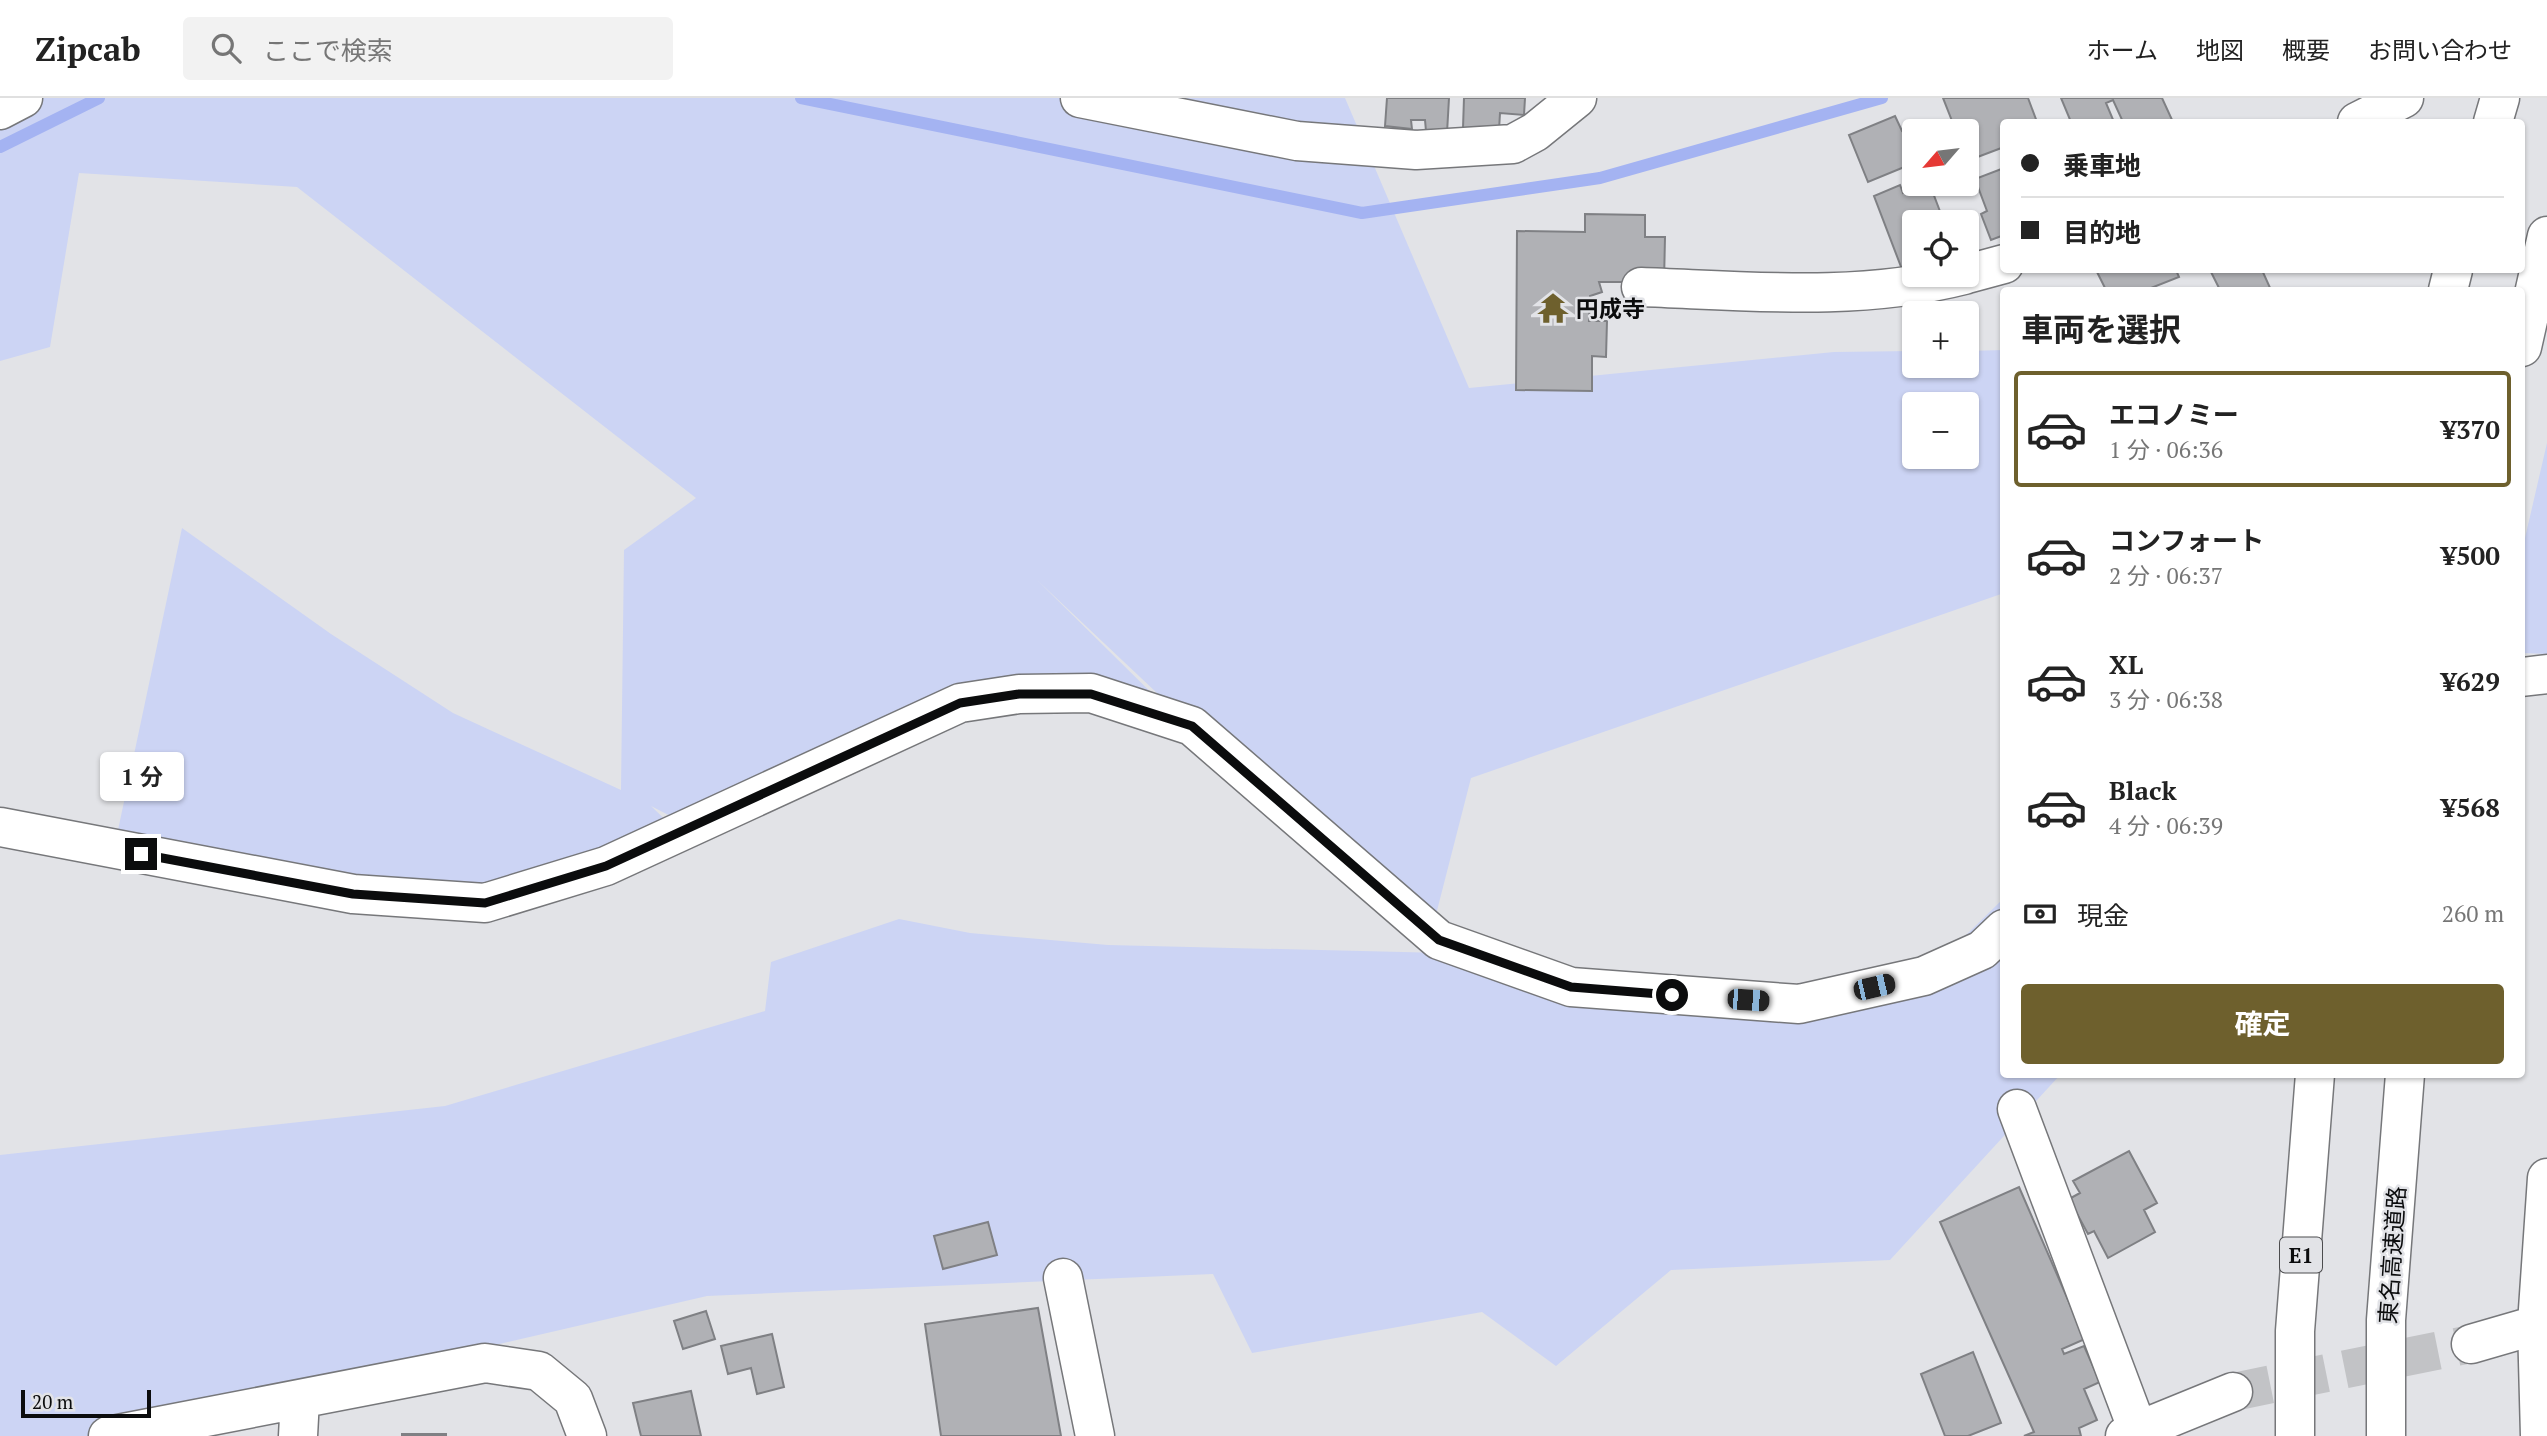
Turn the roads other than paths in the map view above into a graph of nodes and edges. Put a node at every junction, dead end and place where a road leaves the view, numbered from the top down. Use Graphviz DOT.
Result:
graph roads {
  1 [pos="23,98"];
  2 [pos="1080,98"];
  3 [pos="1577,98"];
  4 [pos="2404,98"];
  5 [pos="2500,98"];
  6 [pos="0,110"];
  7 [pos="2363,119"];
  8 [pos="2494,119"];
  9 [pos="2547,236"];
  10 [pos="2000,265"];
  11 [pos="1979,270"];
  12 [pos="1640,287"];
  13 [pos="1908,287"];
  14 [pos="2525,333"];
  15 [pos="2547,674"];
  16 [pos="2525,677"];
  17 [pos="0,827"];
  18 [pos="2000,933"];
  19 [pos="2315,1078"];
  20 [pos="2405,1078"];
  21 [pos="2017,1109"];
  22 [pos="2547,1178"];
  23 [pos="1063,1278"];
  24 [pos="2542,1323"];
  25 [pos="2471,1344"];
  26 [pos="2233,1392"];
  27 [pos="300,1399"];
  28 [pos="2135,1433"];
  29 [pos="108,1436"];
  30 [pos="299,1436"];
  31 [pos="587,1436"];
  32 [pos="1094,1436"];
  33 [pos="2295,1436"];
  34 [pos="2386,1436"];
  35 [pos="2540,1436"];
  1 -- 6 [label="main road"];
  2 -- 3 [label="main road"];
  4 -- 7 [label="main road"];
  5 -- 8 [label="main road"];
  9 -- 14 [label="main road"];
  10 -- 11 [label="main road"];
  12 -- 13 [label="main road"];
  15 -- 16 [label="main road"];
  17 -- 18 [label="main road"];
  19 -- 33 [label="main road, E1"];
  20 -- 34 [label="main road, 東名高速道路"];
  21 -- 28 [label="main road"];
  22 -- 24 [label="main road"];
  23 -- 32 [label="main road"];
  24 -- 25 [label="main road"];
  24 -- 35 [label="main road"];
  26 -- 28 [label="main road"];
  27 -- 29 [label="main road"];
  27 -- 30 [label="main road"];
  27 -- 31 [label="main road"];
}
